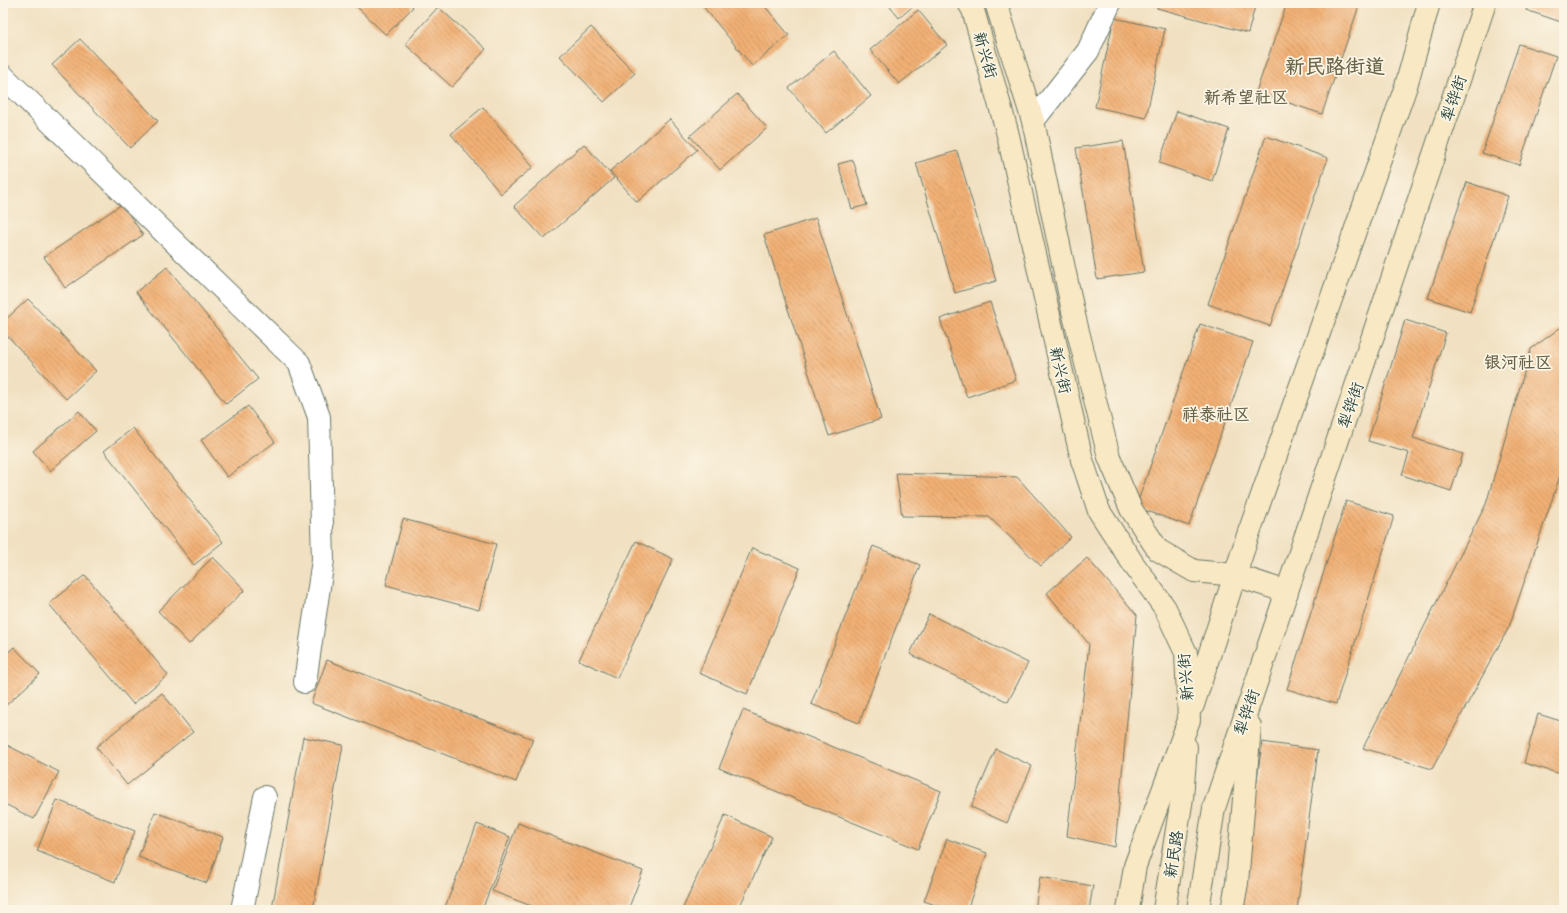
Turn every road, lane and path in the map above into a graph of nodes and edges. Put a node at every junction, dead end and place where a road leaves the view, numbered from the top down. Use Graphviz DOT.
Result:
graph roads {
  1 [pos="969,3"];
  2 [pos="996,3"];
  3 [pos="1110,3"];
  4 [pos="1429,3"];
  5 [pos="1485,3"];
  6 [pos="3,76"];
  7 [pos="1033,121"];
  8 [pos="1236,575"];
  9 [pos="1287,592"];
  10 [pos="304,682"];
  11 [pos="1253,692"];
  12 [pos="1189,720"];
  13 [pos="265,797"];
  14 [pos="1214,808"];
  15 [pos="242,910"];
  16 [pos="1128,910"];
  17 [pos="1164,910"];
  18 [pos="1198,910"];
  19 [pos="1232,910"];
  1 -- 12 [label="main road, 新兴街"];
  2 -- 7 [label="main road, 新兴街"];
  3 -- 7 [label="street"];
  4 -- 8 [label="main road"];
  5 -- 9 [label="main road, 犁铧街"];
  6 -- 10 [label="street"];
  7 -- 8 [label="main road, 新兴街"];
  8 -- 9 [label="main road, 新兴街"];
  8 -- 12 [label="main road"];
  9 -- 11 [label="main road, 犁铧街"];
  11 -- 14 [label="main road, 犁铧街"];
  11 -- 19 [label="main road"];
  12 -- 16 [label="main road"];
  12 -- 17 [label="main road, 新民路"];
  13 -- 15 [label="street"];
  14 -- 18 [label="main road, 新民路"];
}
